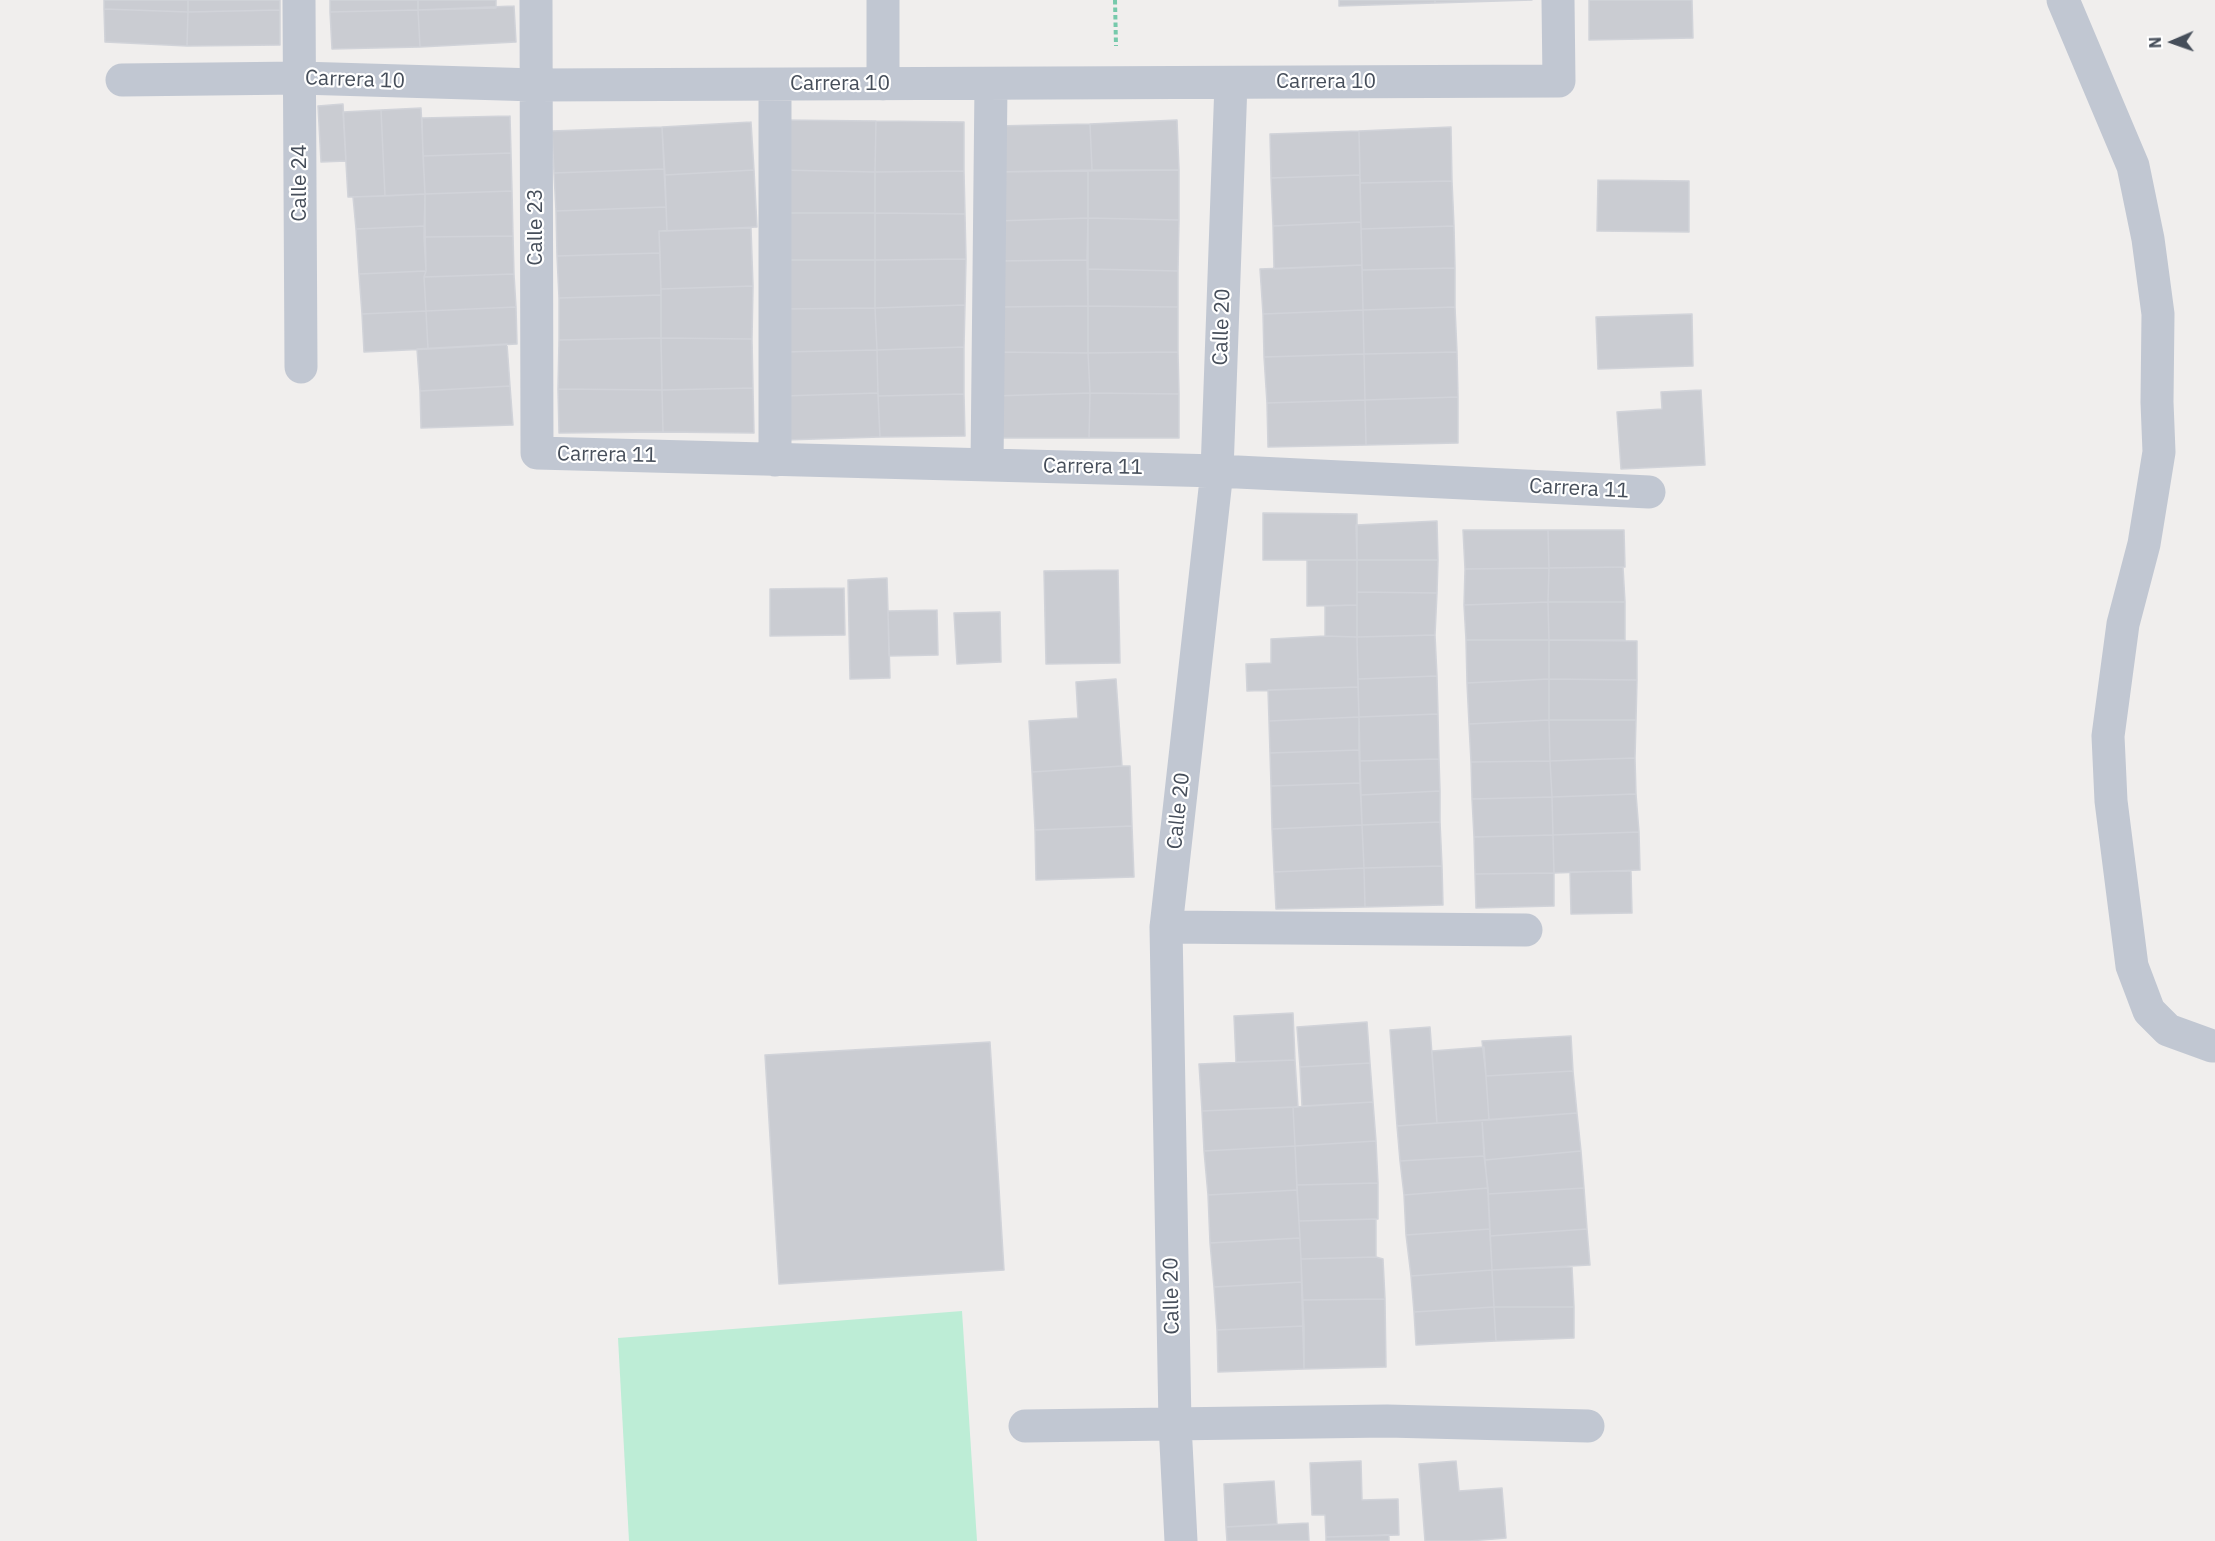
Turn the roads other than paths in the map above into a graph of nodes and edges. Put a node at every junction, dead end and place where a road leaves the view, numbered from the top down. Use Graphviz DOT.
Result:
graph roads {
  1 [pos="299,0"];
  2 [pos="536,0"];
  3 [pos="883,0"];
  4 [pos="1558,0"];
  5 [pos="2063,0"];
  6 [pos="300,78"];
  7 [pos="122,80"];
  8 [pos="1230,82"];
  9 [pos="883,84"];
  10 [pos="991,84"];
  11 [pos="536,85"];
  12 [pos="775,85"];
  13 [pos="301,367"];
  14 [pos="537,453"];
  15 [pos="775,460"];
  16 [pos="987,465"];
  17 [pos="1217,471"];
  18 [pos="1649,492"];
  19 [pos="1166,927"];
  20 [pos="1526,930"];
  21 [pos="2215,1046"];
  22 [pos="1175,1424"];
  23 [pos="1025,1426"];
  24 [pos="1588,1426"];
  25 [pos="1181,1541"];
  1 -- 6 [label="street, Calle 24"];
  2 -- 11 [label="street, Calle 23"];
  3 -- 9 [label="street"];
  4 -- 8 [label="street, Carrera 10"];
  5 -- 21 [label="street"];
  6 -- 7 [label="street, Carrera 10"];
  6 -- 11 [label="street, Carrera 10"];
  6 -- 13 [label="street, Calle 24"];
  8 -- 10 [label="street, Carrera 10"];
  8 -- 17 [label="street, Calle 20"];
  9 -- 10 [label="street, Carrera 10"];
  9 -- 12 [label="street, Carrera 10"];
  10 -- 16 [label="street"];
  11 -- 12 [label="street, Carrera 10"];
  11 -- 14 [label="street, Calle 23"];
  12 -- 15 [label="street"];
  14 -- 15 [label="street, Carrera 11"];
  15 -- 16 [label="street, Carrera 11"];
  16 -- 17 [label="street, Carrera 11"];
  17 -- 18 [label="street, Carrera 11"];
  17 -- 19 [label="street, Calle 20"];
  19 -- 20 [label="street"];
  19 -- 22 [label="street, Calle 20"];
  22 -- 23 [label="street"];
  22 -- 24 [label="street"];
  22 -- 25 [label="street, Calle 20"];
}
